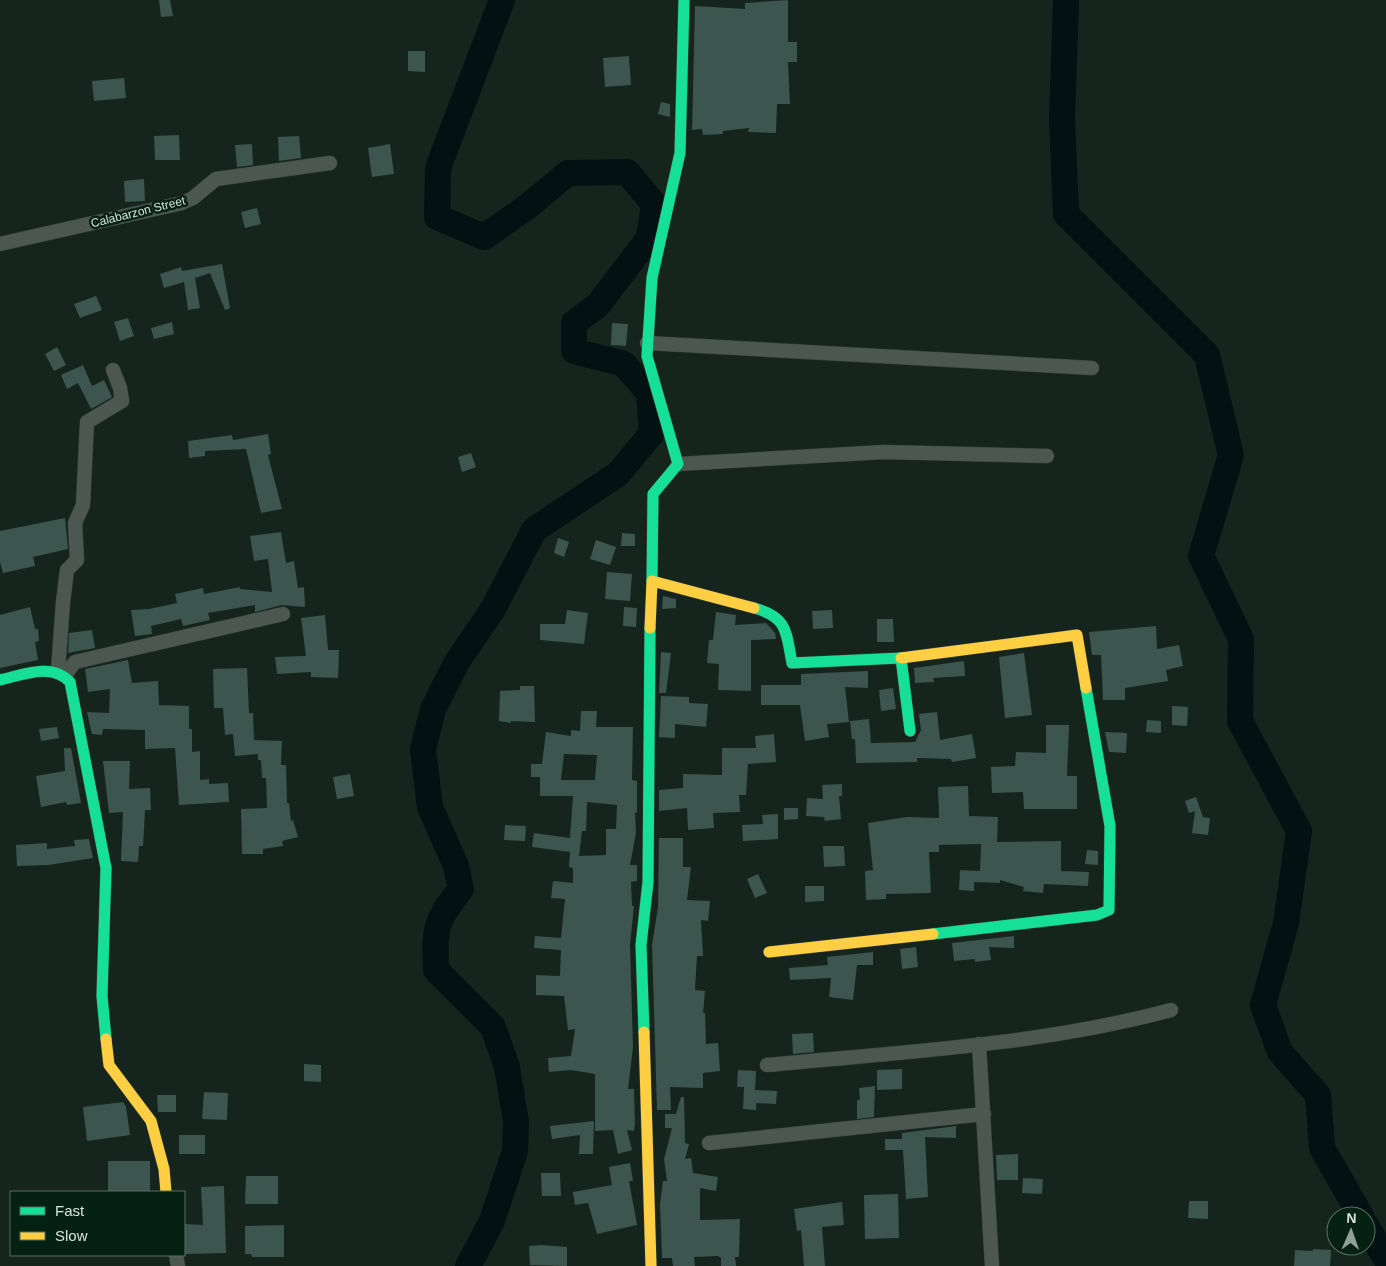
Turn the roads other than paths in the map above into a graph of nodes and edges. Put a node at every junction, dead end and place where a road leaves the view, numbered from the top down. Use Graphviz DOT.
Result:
graph roads {
  1 [pos="684,0"];
  2 [pos="330,163"];
  3 [pos="0,244"];
  4 [pos="647,343"];
  5 [pos="1092,368"];
  6 [pos="113,370"];
  7 [pos="1047,456"];
  8 [pos="678,464"];
  9 [pos="652,581"];
  10 [pos="282,614"];
  11 [pos="901,658"];
  12 [pos="62,673"];
  13 [pos="0,680"];
  14 [pos="910,731"];
  15 [pos="769,952"];
  16 [pos="1171,1010"];
  17 [pos="978,1044"];
  18 [pos="767,1065"];
  19 [pos="984,1114"];
  20 [pos="709,1143"];
  21 [pos="166,1191"];
  22 [pos="652,1266"];
  23 [pos="992,1266"];
  1 -- 4 [label="street"];
  2 -- 3 [label="street, Calabarzon Street"];
  4 -- 5 [label="street"];
  4 -- 8 [label="street"];
  6 -- 12 [label="street"];
  7 -- 8 [label="street"];
  8 -- 9 [label="street"];
  9 -- 11 [label="street"];
  9 -- 22 [label="street"];
  10 -- 12 [label="street"];
  11 -- 14 [label="street"];
  11 -- 15 [label="street"];
  12 -- 13 [label="street"];
  12 -- 21 [label="street"];
  16 -- 17 [label="street"];
  17 -- 18 [label="street"];
  17 -- 19 [label="street"];
  19 -- 20 [label="street"];
  19 -- 23 [label="street"];
}
